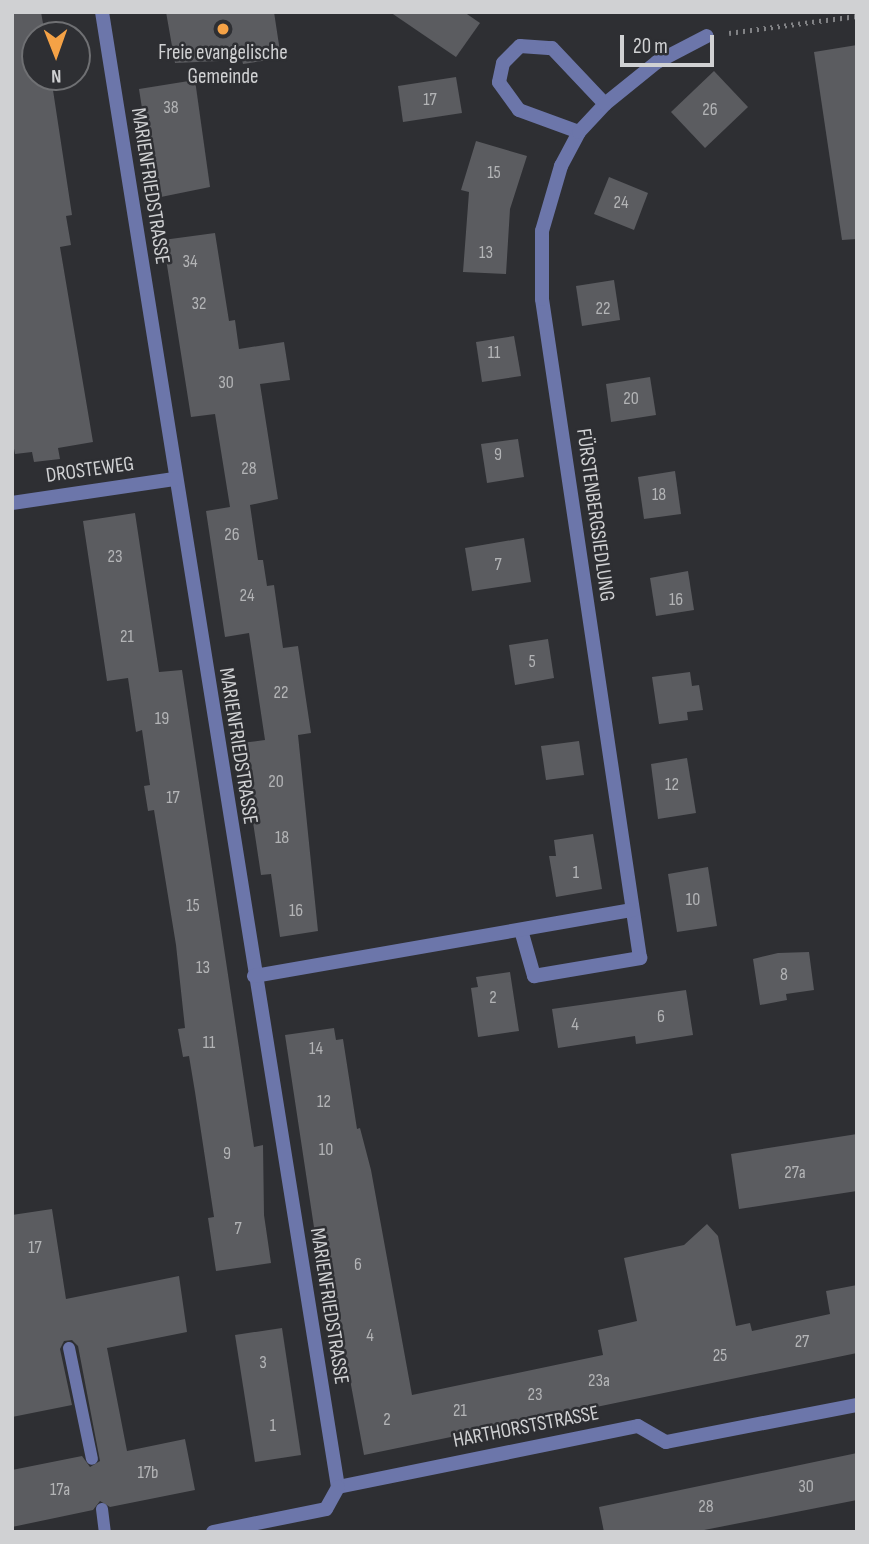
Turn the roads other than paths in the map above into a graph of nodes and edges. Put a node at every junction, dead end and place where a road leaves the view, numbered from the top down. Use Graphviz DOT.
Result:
graph roads {
  1 [pos="102,12"];
  2 [pos="707,36"];
  3 [pos="605,104"];
  4 [pos="579,132"];
  5 [pos="174,479"];
  6 [pos="12,503"];
  7 [pos="632,910"];
  8 [pos="521,930"];
  9 [pos="254,976"];
  10 [pos="69,1348"];
  11 [pos="857,1405"];
  12 [pos="92,1459"];
  13 [pos="338,1486"];
  14 [pos="102,1508"];
  15 [pos="105,1532"];
  16 [pos="213,1532"];
  1 -- 5 [label="street, MARIENFRIEDSTRASSE"];
  2 -- 3 [label="street, FÜRSTENBERGSIEDLUNG"];
  3 -- 4 [label="street, FÜRSTENBERGSIEDLUNG"];
  3 -- 4 [label="street"];
  4 -- 7 [label="street, FÜRSTENBERGSIEDLUNG"];
  5 -- 6 [label="street, DROSTEWEG"];
  5 -- 9 [label="street, MARIENFRIEDSTRASSE"];
  7 -- 8 [label="street"];
  7 -- 8 [label="street, FÜRSTENBERGSIEDLUNG"];
  8 -- 9 [label="street"];
  9 -- 13 [label="street, MARIENFRIEDSTRASSE"];
  10 -- 12 [label="lane"];
  11 -- 13 [label="street, HARTHORSTSTRASSE"];
  13 -- 16 [label="street"];
  14 -- 15 [label="lane"];
}
